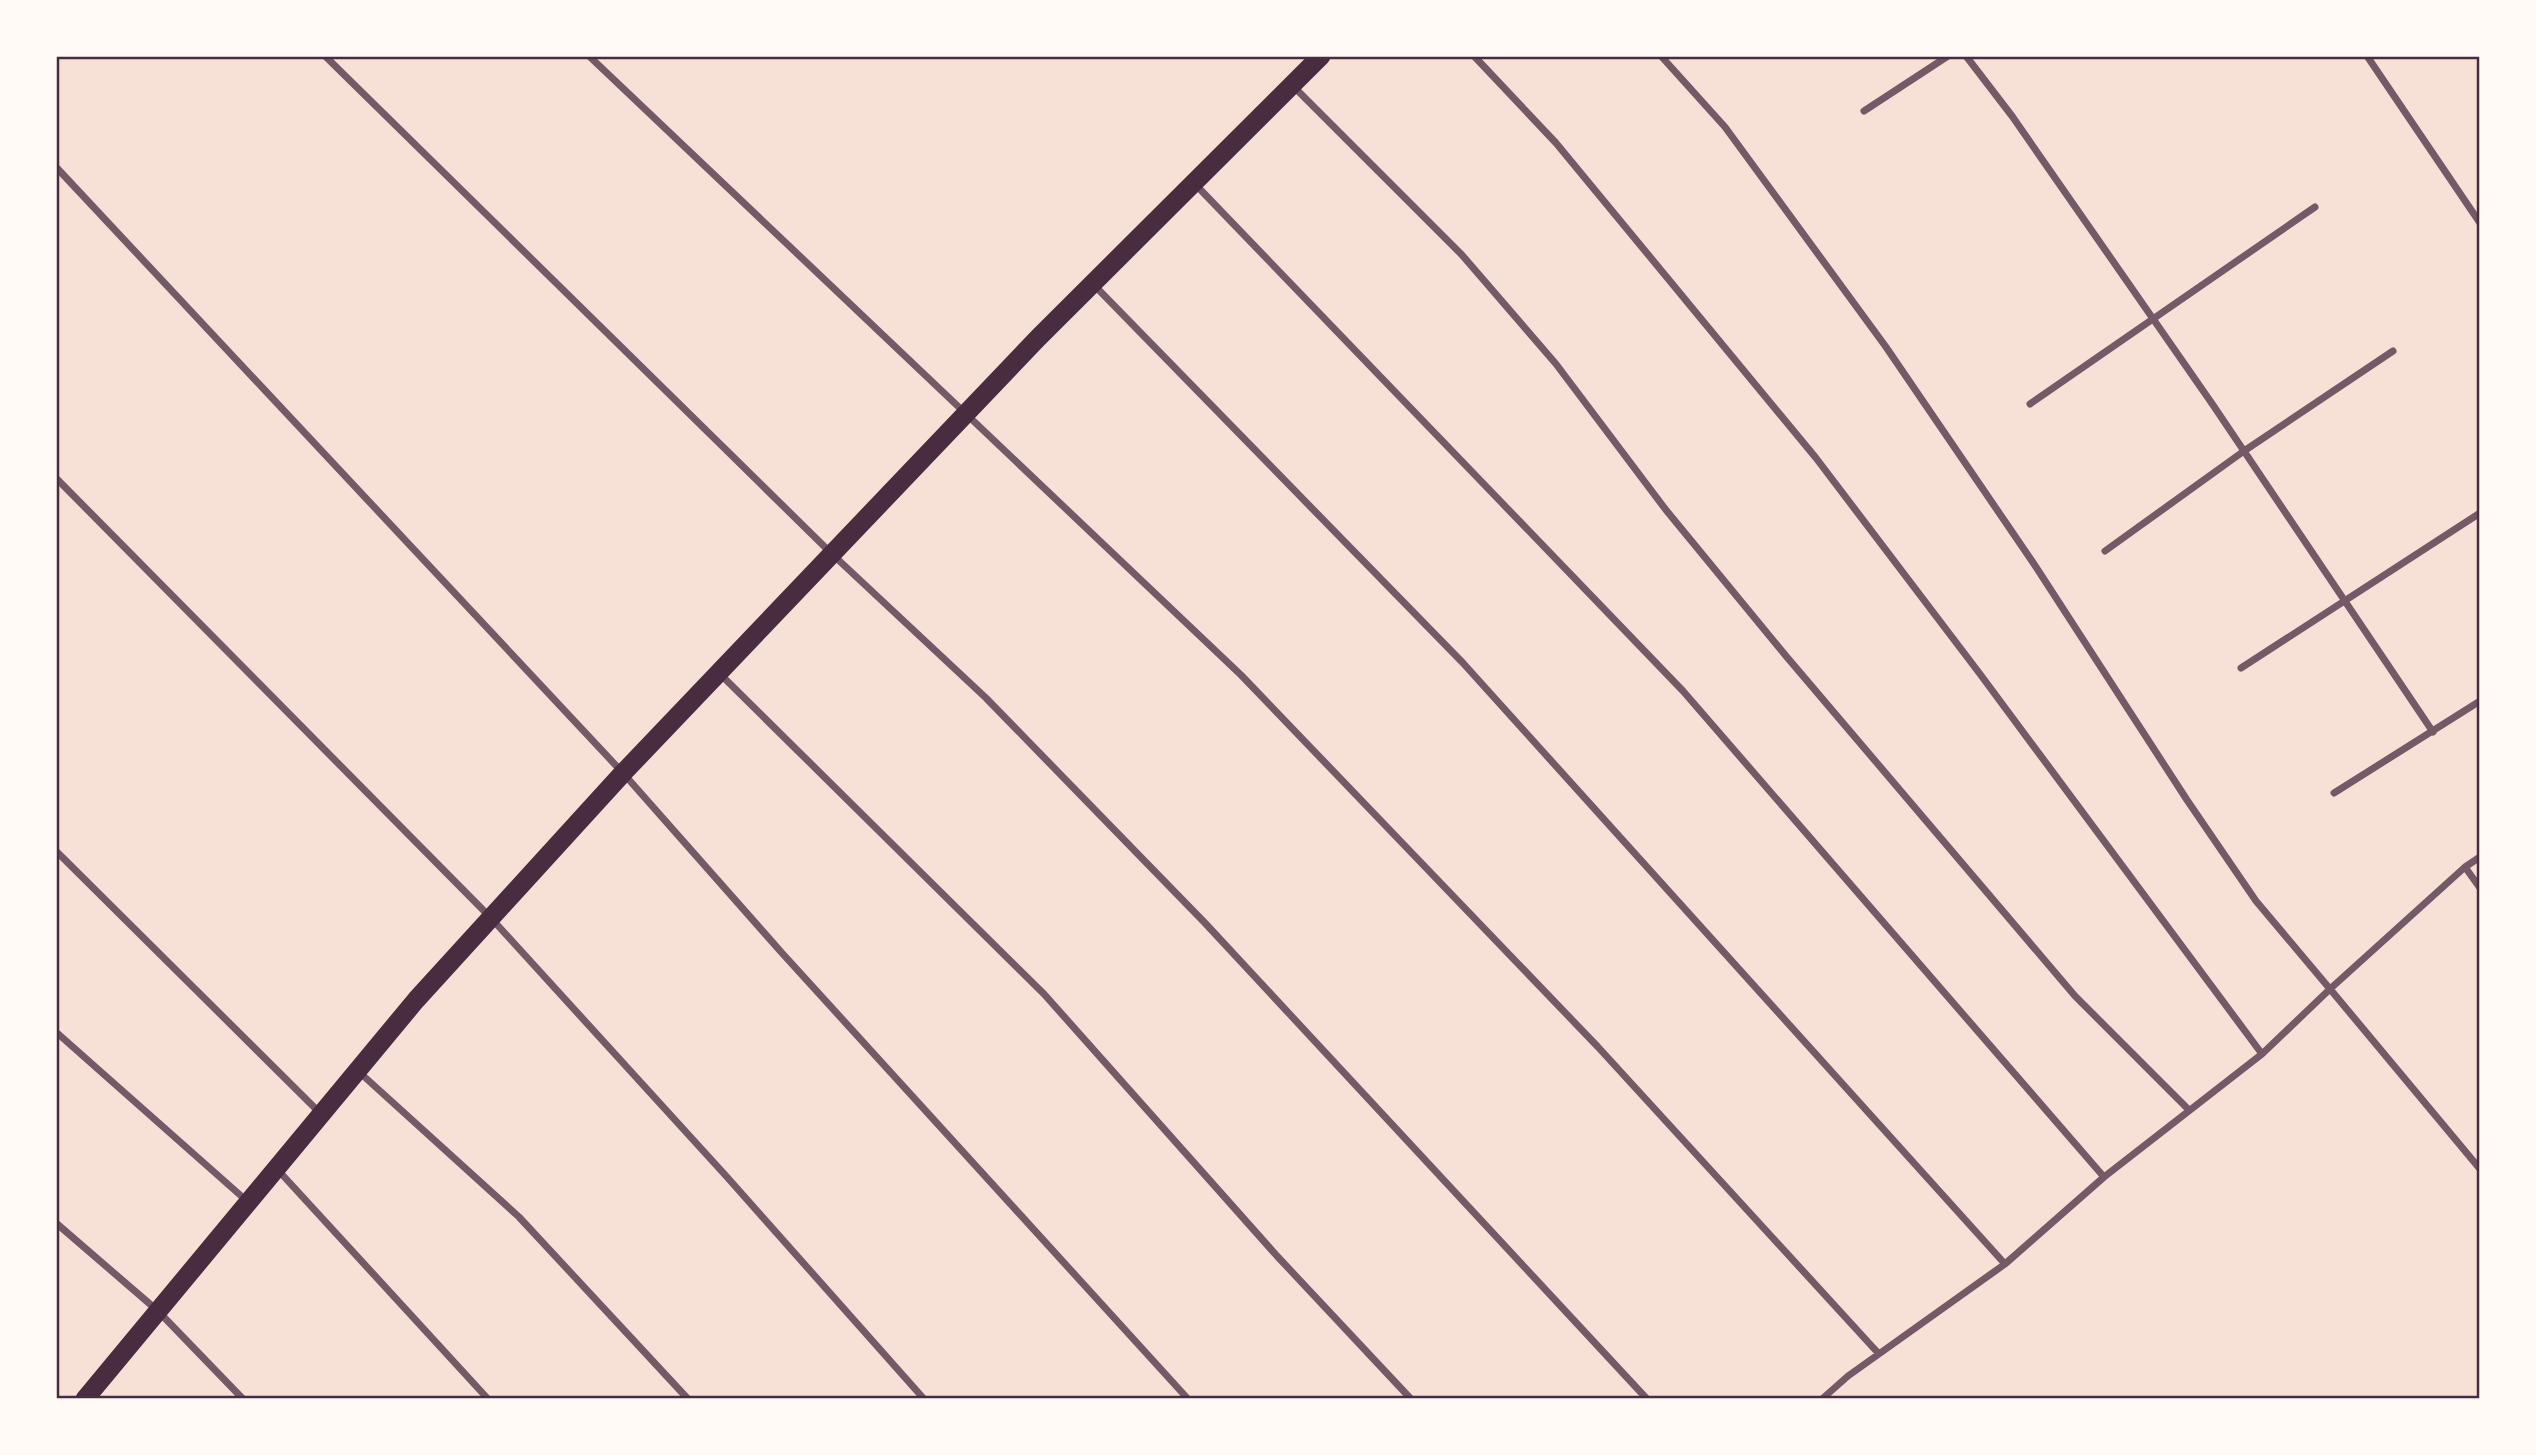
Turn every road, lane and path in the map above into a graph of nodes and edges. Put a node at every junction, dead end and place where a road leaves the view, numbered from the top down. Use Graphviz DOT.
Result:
graph roads {
  1 [pos="325,56"];
  2 [pos="589,56"];
  3 [pos="1321,56"];
  4 [pos="1474,56"];
  5 [pos="1661,56"];
  6 [pos="1948,56"];
  7 [pos="1966,56"];
  8 [pos="2367,56"];
  9 [pos="1292,84"];
  10 [pos="1864,111"];
  11 [pos="56,167"];
  12 [pos="1194,183"];
  13 [pos="2315,207"];
  14 [pos="2480,223"];
  15 [pos="1093,283"];
  16 [pos="2152,319"];
  17 [pos="2393,351"];
  18 [pos="2030,404"];
  19 [pos="967,413"];
  20 [pos="2244,451"];
  21 [pos="56,478"];
  22 [pos="2480,513"];
  23 [pos="2105,551"];
  24 [pos="832,554"];
  25 [pos="2344,601"];
  26 [pos="2241,668"];
  27 [pos="718,673"];
  28 [pos="2480,701"];
  29 [pos="2433,732"];
  30 [pos="623,773"];
  31 [pos="2334,793"];
  32 [pos="56,851"];
  33 [pos="2480,857"];
  34 [pos="2465,867"];
  35 [pos="2480,888"];
  36 [pos="491,918"];
  37 [pos="2330,989"];
  38 [pos="56,1032"];
  39 [pos="2262,1054"];
  40 [pos="358,1071"];
  41 [pos="2189,1110"];
  42 [pos="322,1114"];
  43 [pos="276,1169"];
  44 [pos="2480,1169"];
  45 [pos="2104,1177"];
  46 [pos="248,1203"];
  47 [pos="56,1223"];
  48 [pos="2005,1264"];
  49 [pos="159,1311"];
  50 [pos="1879,1354"];
  51 [pos="85,1399"];
  52 [pos="243,1399"];
  53 [pos="488,1399"];
  54 [pos="688,1399"];
  55 [pos="924,1399"];
  56 [pos="1188,1399"];
  57 [pos="1411,1399"];
  58 [pos="1647,1399"];
  59 [pos="1822,1399"];
  1 -- 24 [label="street"];
  2 -- 19 [label="street"];
  3 -- 9 [label="highway"];
  4 -- 39 [label="street"];
  5 -- 37 [label="street"];
  6 -- 10 [label="street"];
  7 -- 16 [label="street"];
  8 -- 14 [label="street"];
  9 -- 12 [label="highway"];
  9 -- 41 [label="street"];
  11 -- 30 [label="street"];
  12 -- 15 [label="highway"];
  12 -- 45 [label="street"];
  13 -- 16 [label="street"];
  15 -- 19 [label="highway"];
  15 -- 48 [label="street"];
  16 -- 18 [label="street"];
  16 -- 20 [label="street"];
  17 -- 20 [label="street"];
  19 -- 24 [label="highway"];
  19 -- 50 [label="street"];
  20 -- 23 [label="street"];
  20 -- 25 [label="street"];
  21 -- 36 [label="street"];
  22 -- 25 [label="street"];
  24 -- 27 [label="highway"];
  24 -- 58 [label="street"];
  25 -- 26 [label="street"];
  25 -- 29 [label="street"];
  27 -- 30 [label="highway"];
  27 -- 57 [label="street"];
  28 -- 29 [label="street"];
  29 -- 31 [label="street"];
  30 -- 36 [label="highway"];
  30 -- 56 [label="street"];
  32 -- 42 [label="street"];
  33 -- 34 [label="street"];
  34 -- 35 [label="street"];
  34 -- 37 [label="street"];
  36 -- 40 [label="highway"];
  36 -- 55 [label="street"];
  37 -- 39 [label="street"];
  37 -- 44 [label="street"];
  38 -- 46 [label="street"];
  39 -- 41 [label="street"];
  40 -- 42 [label="highway"];
  40 -- 54 [label="street"];
  41 -- 45 [label="street"];
  42 -- 43 [label="highway"];
  43 -- 46 [label="highway"];
  43 -- 53 [label="street"];
  45 -- 48 [label="street"];
  46 -- 49 [label="highway"];
  47 -- 49 [label="street"];
  48 -- 50 [label="street"];
  49 -- 51 [label="highway"];
  49 -- 52 [label="street"];
  50 -- 59 [label="street"];
}
